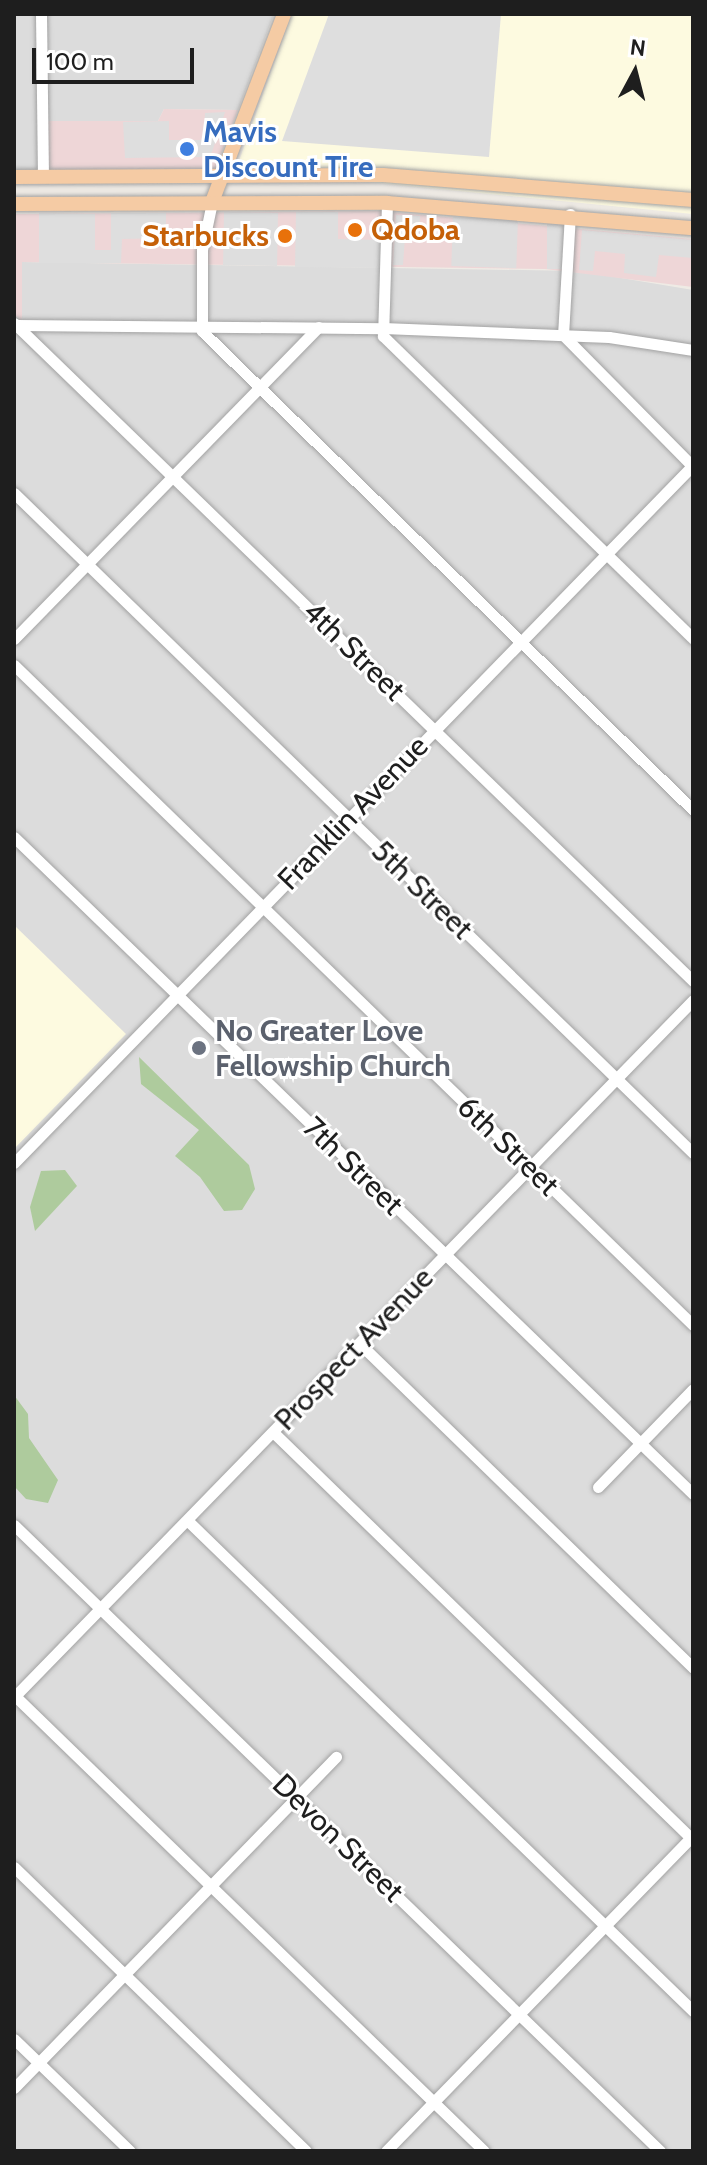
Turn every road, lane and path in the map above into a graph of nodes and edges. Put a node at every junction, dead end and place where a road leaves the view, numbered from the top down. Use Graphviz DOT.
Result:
graph roads {
  1 [pos="41,14"];
  2 [pos="284,14"];
  3 [pos="223,173"];
  4 [pos="43,176"];
  5 [pos="14,177"];
  6 [pos="693,200"];
  7 [pos="212,202"];
  8 [pos="387,203"];
  9 [pos="14,204"];
  10 [pos="570,214"];
  11 [pos="693,228"];
  12 [pos="15,324"];
  13 [pos="202,324"];
  14 [pos="318,327"];
  15 [pos="383,328"];
  16 [pos="563,335"];
  17 [pos="693,350"];
  18 [pos="259,387"];
  19 [pos="693,466"];
  20 [pos="173,476"];
  21 [pos="14,493"];
  22 [pos="606,553"];
  23 [pos="87,564"];
  24 [pos="693,638"];
  25 [pos="14,639"];
  26 [pos="520,642"];
  27 [pos="14,665"];
  28 [pos="434,729"];
  29 [pos="693,810"];
  30 [pos="348,818"];
  31 [pos="14,837"];
  32 [pos="263,907"];
  33 [pos="693,981"];
  34 [pos="177,995"];
  35 [pos="693,1000"];
  36 [pos="616,1079"];
  37 [pos="693,1153"];
  38 [pos="14,1163"];
  39 [pos="531,1168"];
  40 [pos="445,1256"];
  41 [pos="693,1325"];
  42 [pos="360,1344"];
  43 [pos="693,1389"];
  44 [pos="274,1433"];
  45 [pos="639,1444"];
  46 [pos="598,1487"];
  47 [pos="693,1494"];
  48 [pos="188,1521"];
  49 [pos="14,1525"];
  50 [pos="102,1609"];
  51 [pos="693,1668"];
  52 [pos="15,1696"];
  53 [pos="336,1757"];
  54 [pos="296,1798"];
  55 [pos="692,1837"];
  56 [pos="14,1867"];
  57 [pos="210,1886"];
  58 [pos="605,1926"];
  59 [pos="124,1974"];
  60 [pos="693,2011"];
  61 [pos="519,2014"];
  62 [pos="14,2039"];
  63 [pos="39,2063"];
  64 [pos="14,2088"];
  65 [pos="433,2102"];
  66 [pos="130,2151"];
  67 [pos="306,2151"];
  68 [pos="386,2151"];
  69 [pos="484,2151"];
  70 [pos="660,2151"];
  1 -- 4 [label="street"];
  2 -- 3 [label="main road"];
  3 -- 4 [label="main road"];
  3 -- 6 [label="main road"];
  3 -- 7 [label="main road"];
  4 -- 5 [label="main road"];
  7 -- 8 [label="main road"];
  7 -- 9 [label="main road"];
  7 -- 13 [label="street"];
  8 -- 10 [label="main road"];
  8 -- 15 [label="street"];
  10 -- 11 [label="main road"];
  10 -- 16 [label="street"];
  12 -- 13 [label="street"];
  12 -- 20 [label="street, 4th Street"];
  13 -- 14 [label="street"];
  13 -- 18 [label="street"];
  14 -- 15 [label="street"];
  14 -- 18 [label="street"];
  15 -- 16 [label="street"];
  15 -- 22 [label="street"];
  16 -- 17 [label="street"];
  16 -- 19 [label="street"];
  18 -- 20 [label="street"];
  18 -- 26 [label="street"];
  19 -- 22 [label="street, Franklin Avenue"];
  20 -- 23 [label="street"];
  20 -- 28 [label="street, 4th Street"];
  21 -- 23 [label="street, 5th Street"];
  22 -- 24 [label="street"];
  22 -- 26 [label="street, Franklin Avenue"];
  23 -- 25 [label="street"];
  23 -- 30 [label="street, 5th Street"];
  26 -- 28 [label="street, Franklin Avenue"];
  26 -- 29 [label="street"];
  27 -- 32 [label="street, 6th Street"];
  28 -- 30 [label="street, Franklin Avenue"];
  28 -- 33 [label="street, 4th Street"];
  30 -- 32 [label="street, Franklin Avenue"];
  30 -- 36 [label="street, 5th Street"];
  31 -- 34 [label="street, 7th Street"];
  32 -- 34 [label="street, Franklin Avenue"];
  32 -- 39 [label="street, 6th Street"];
  34 -- 38 [label="street, Franklin Avenue"];
  34 -- 40 [label="street, 7th Street"];
  35 -- 36 [label="street, Prospect Avenue"];
  36 -- 37 [label="street, 5th Street"];
  36 -- 39 [label="street, Prospect Avenue"];
  39 -- 40 [label="street, Prospect Avenue"];
  39 -- 41 [label="street, 6th Street"];
  40 -- 42 [label="street, Prospect Avenue"];
  40 -- 45 [label="street, 7th Street"];
  42 -- 44 [label="street, Prospect Avenue"];
  42 -- 51 [label="street"];
  43 -- 45 [label="street"];
  44 -- 48 [label="street, Prospect Avenue"];
  44 -- 55 [label="street"];
  45 -- 46 [label="street"];
  45 -- 47 [label="street, 7th Street"];
  48 -- 50 [label="street, Prospect Avenue"];
  48 -- 58 [label="street"];
  49 -- 50 [label="street, Devon Street"];
  50 -- 52 [label="street, Prospect Avenue"];
  50 -- 54 [label="street, Devon Street"];
  52 -- 57 [label="street"];
  53 -- 54 [label="street"];
  54 -- 57 [label="street"];
  54 -- 61 [label="street, Devon Street"];
  55 -- 58 [label="street"];
  56 -- 59 [label="street"];
  57 -- 59 [label="street"];
  57 -- 65 [label="street"];
  58 -- 60 [label="street"];
  58 -- 61 [label="street"];
  59 -- 63 [label="street"];
  59 -- 67 [label="street"];
  61 -- 65 [label="street"];
  61 -- 70 [label="street, Devon Street"];
  62 -- 63 [label="street"];
  63 -- 64 [label="street"];
  63 -- 66 [label="street"];
  65 -- 68 [label="street"];
  65 -- 69 [label="street"];
}
